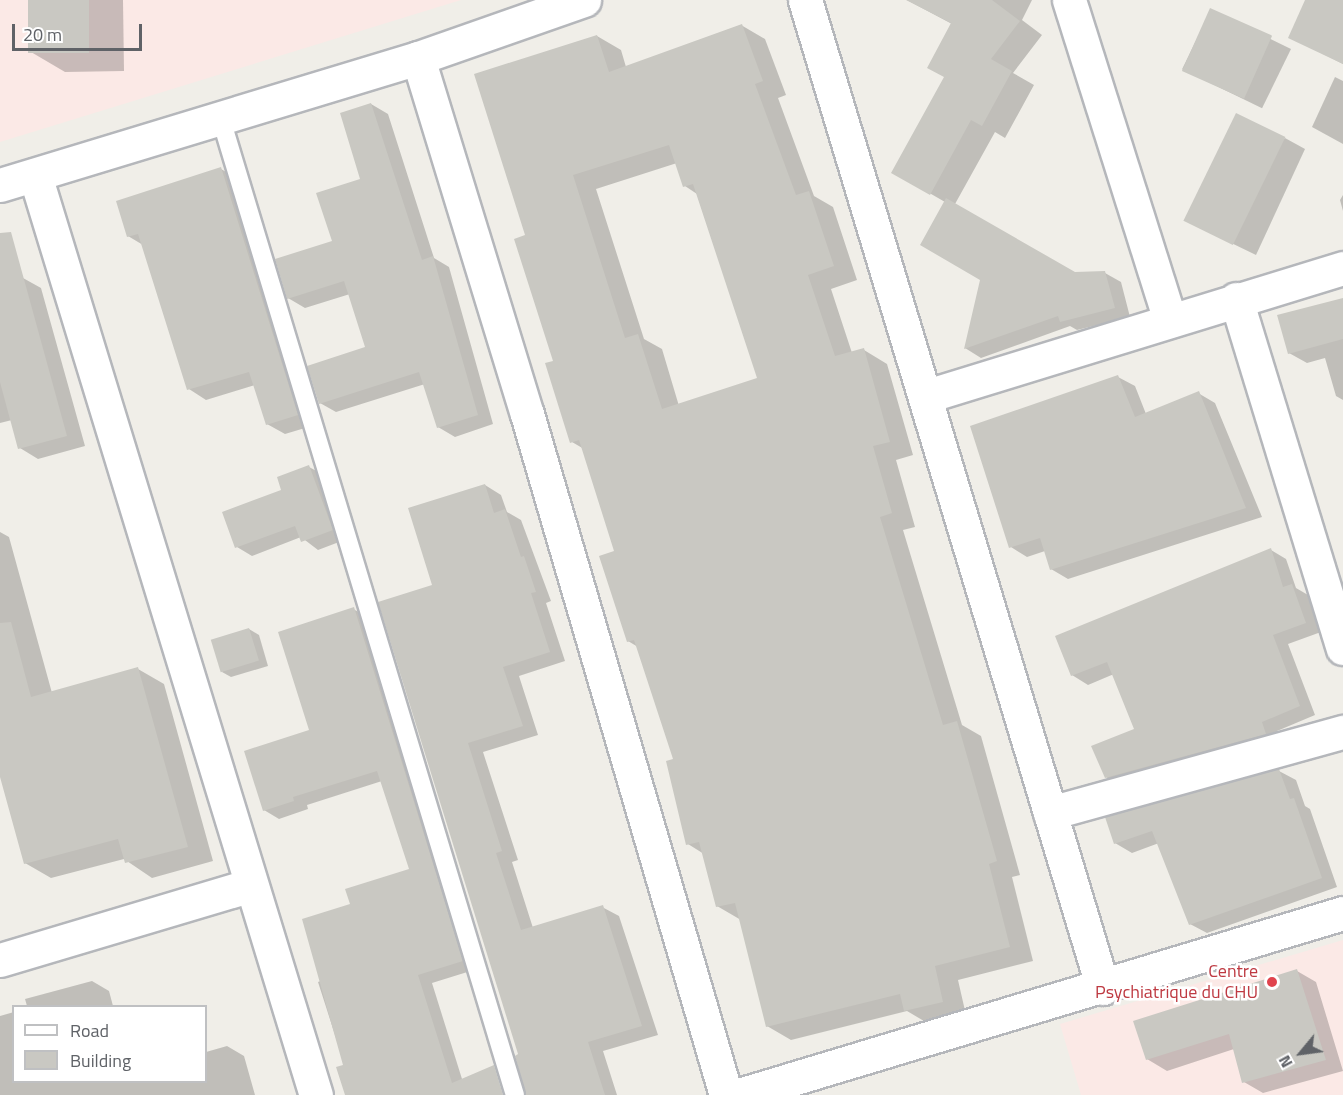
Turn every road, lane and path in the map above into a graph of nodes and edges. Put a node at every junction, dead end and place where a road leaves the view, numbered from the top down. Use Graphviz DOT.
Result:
graph roads {
  1 [pos="584,0"];
  2 [pos="805,0"];
  3 [pos="1069,0"];
  4 [pos="418,58"];
  5 [pos="221,119"];
  6 [pos="35,174"];
  7 [pos="0,185"];
  8 [pos="1343,268"];
  9 [pos="1236,299"];
  10 [pos="1170,320"];
  11 [pos="927,396"];
  12 [pos="1343,648"];
  13 [pos="1343,732"];
  14 [pos="1050,813"];
  15 [pos="251,885"];
  16 [pos="1343,913"];
  17 [pos="0,960"];
  18 [pos="1103,988"];
  19 [pos="316,1095"];
  20 [pos="515,1095"];
  21 [pos="726,1095"];
  22 [pos="739,1095"];
  1 -- 4 [label="street"];
  2 -- 11 [label="street"];
  3 -- 10 [label="street"];
  4 -- 5 [label="street"];
  4 -- 21 [label="street"];
  5 -- 6 [label="street"];
  5 -- 20 [label="lane"];
  6 -- 7 [label="street"];
  6 -- 15 [label="street"];
  8 -- 9 [label="street"];
  9 -- 10 [label="street"];
  9 -- 12 [label="street"];
  10 -- 11 [label="street"];
  11 -- 14 [label="street"];
  13 -- 14 [label="street"];
  14 -- 18 [label="street"];
  15 -- 17 [label="street"];
  15 -- 19 [label="street"];
  16 -- 18 [label="street"];
  18 -- 22 [label="street"];
}
